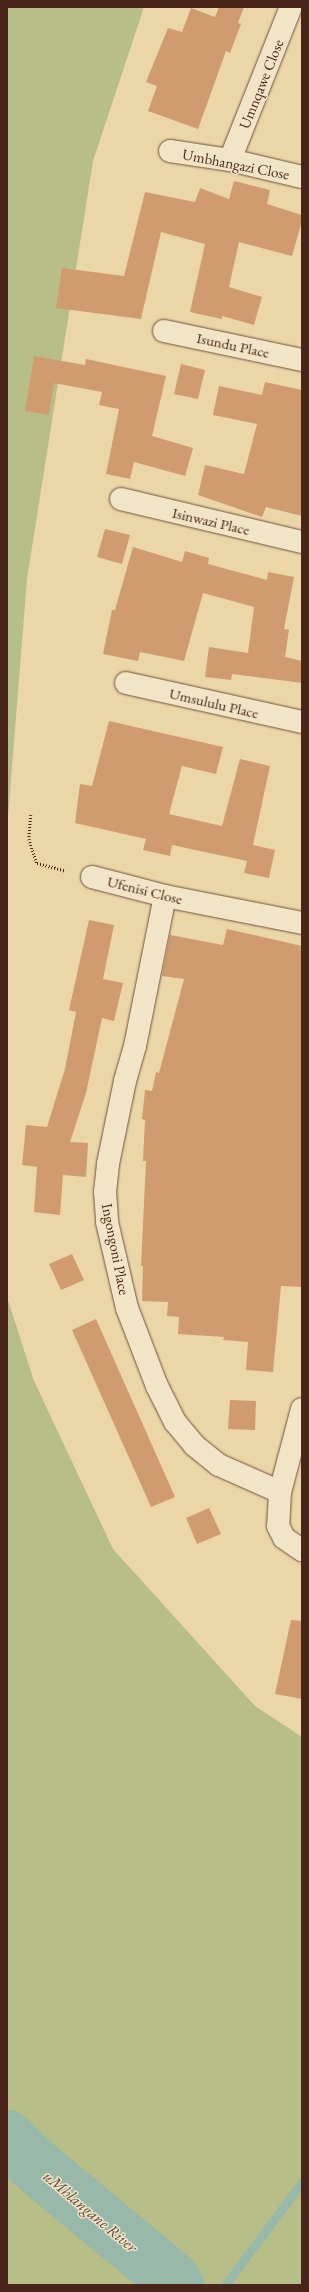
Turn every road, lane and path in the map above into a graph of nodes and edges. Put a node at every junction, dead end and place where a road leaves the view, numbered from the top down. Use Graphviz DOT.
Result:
graph roads {
  1 [pos="291,7"];
  2 [pos="170,151"];
  3 [pos="230,160"];
  4 [pos="302,177"];
  5 [pos="164,331"];
  6 [pos="302,360"];
  7 [pos="121,499"];
  8 [pos="302,542"];
  9 [pos="126,683"];
  10 [pos="302,722"];
  11 [pos="31,815"];
  12 [pos="92,876"];
  13 [pos="165,896"];
  14 [pos="302,923"];
  15 [pos="302,1409"];
  16 [pos="280,1492"];
  17 [pos="302,1550"];
  1 -- 3 [label="street, Umnqawe Close"];
  2 -- 3 [label="street, Umbhangazi Close"];
  3 -- 4 [label="street, Umbhangazi Close"];
  5 -- 6 [label="street, Isundu Place"];
  7 -- 8 [label="street, Isinwazi Place"];
  9 -- 10 [label="street, Umsululu Place"];
  11 -- 12 [label="path, Ufenisi Close"];
  12 -- 13 [label="street, Ufenisi Close"];
  13 -- 14 [label="street, Ufenisi Close"];
  13 -- 16 [label="street, Ingongoni Place"];
  15 -- 16 [label="street"];
  16 -- 17 [label="street"];
}
